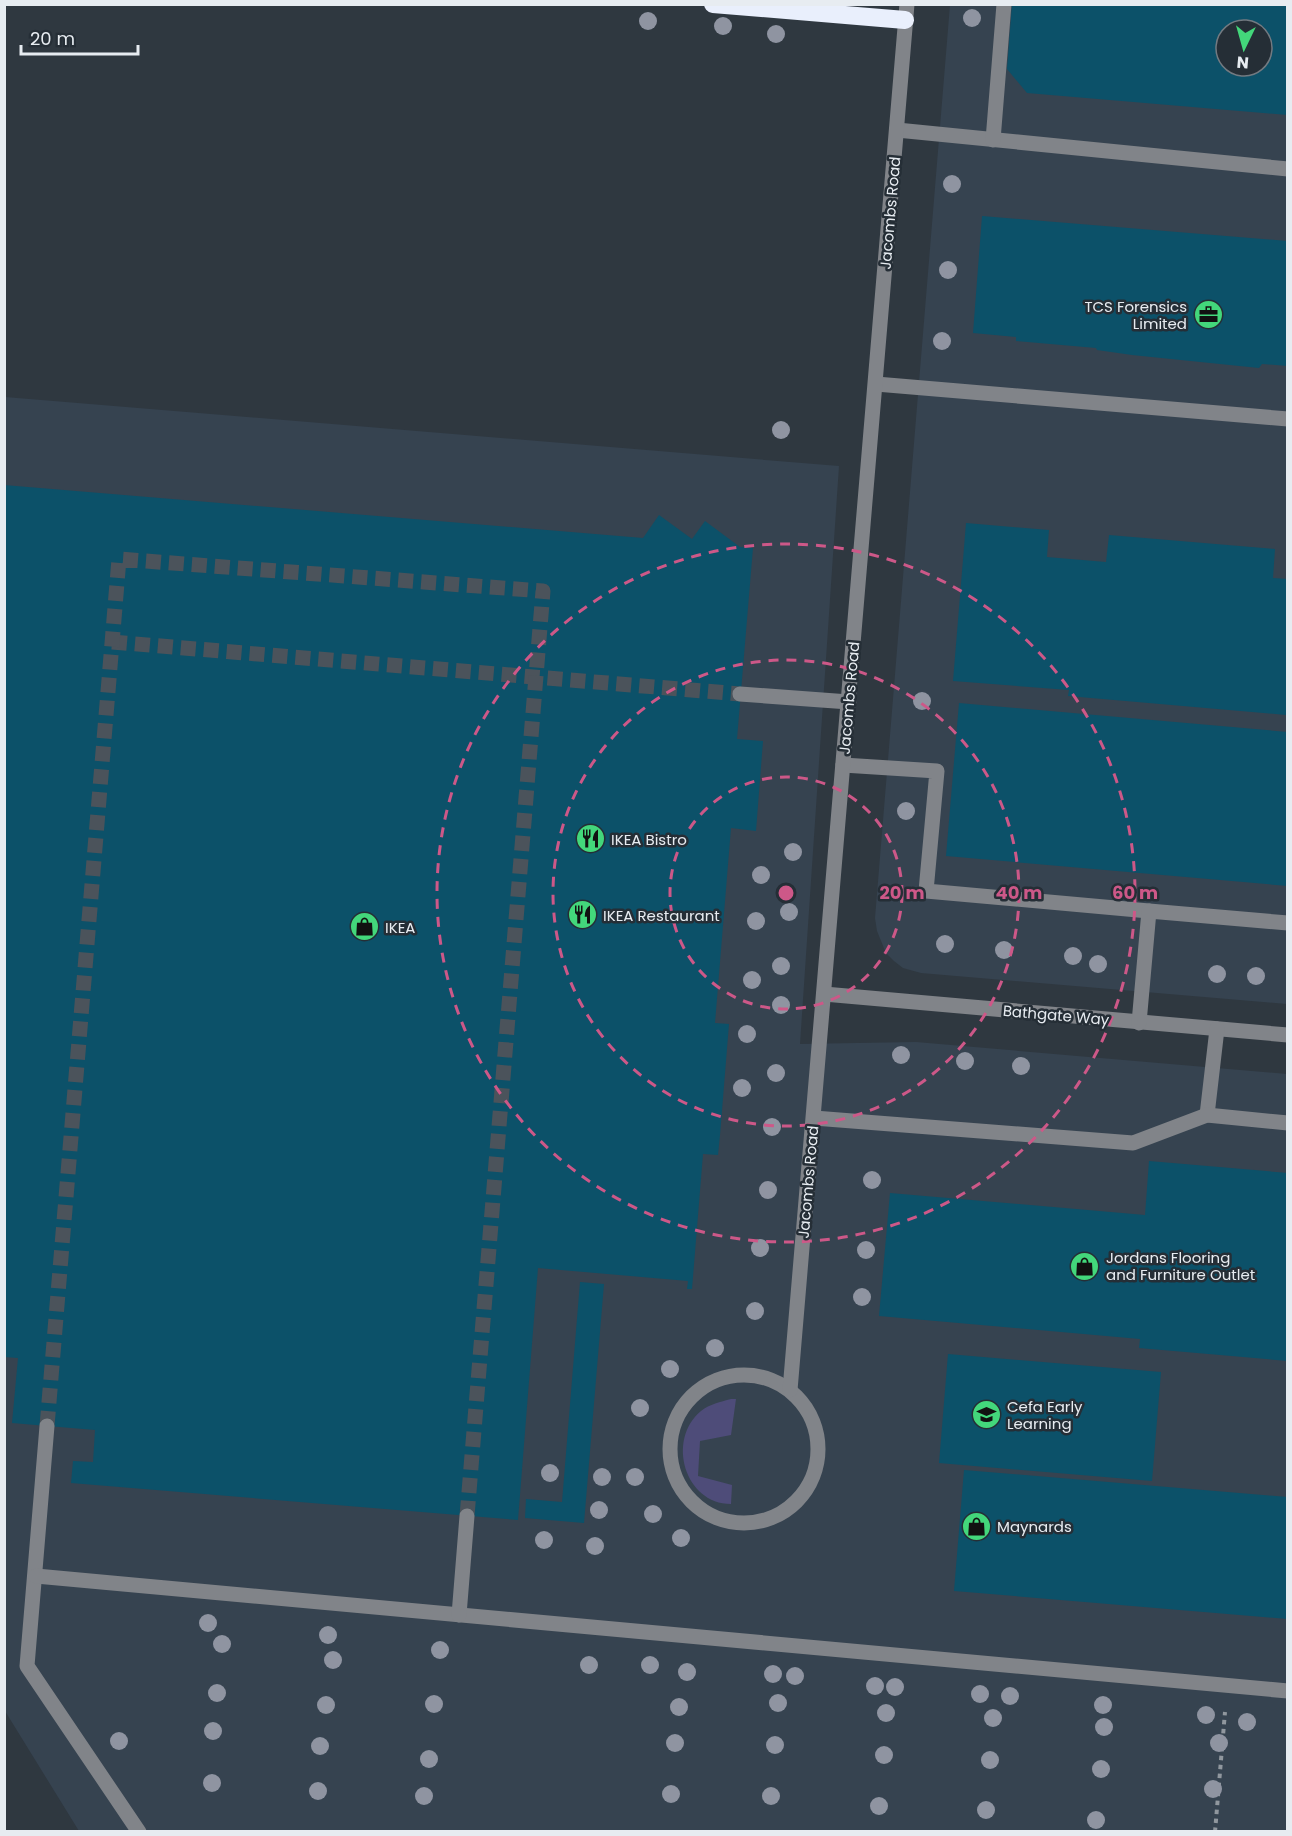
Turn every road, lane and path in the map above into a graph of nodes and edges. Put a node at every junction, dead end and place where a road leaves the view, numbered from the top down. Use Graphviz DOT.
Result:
graph roads {
  1 [pos="713,4"];
  2 [pos="1004,4"];
  3 [pos="906,12"];
  4 [pos="897,130"];
  5 [pos="993,140"];
  6 [pos="1287,169"];
  7 [pos="876,384"];
  8 [pos="1287,419"];
  9 [pos="740,694"];
  10 [pos="849,702"];
  11 [pos="843,765"];
  12 [pos="1149,911"];
  13 [pos="1287,923"];
  14 [pos="824,994"];
  15 [pos="1139,1023"];
  16 [pos="1217,1029"];
  17 [pos="1287,1035"];
  18 [pos="1206,1115"];
  19 [pos="814,1118"];
  20 [pos="1287,1123"];
  21 [pos="790,1390"];
  22 [pos="47,1426"];
  23 [pos="467,1516"];
  24 [pos="36,1576"];
  25 [pos="459,1615"];
  26 [pos="1287,1691"];
  27 [pos="1225,1711"];
  28 [pos="139,1832"];
  29 [pos="1215,1832"];
  1 -- 3 [label="highway"];
  2 -- 5 [label="street"];
  3 -- 4 [label="street, Jacombs Road"];
  4 -- 5 [label="street"];
  4 -- 7 [label="street, Jacombs Road"];
  5 -- 6 [label="street"];
  7 -- 8 [label="street"];
  7 -- 10 [label="street, Jacombs Road"];
  9 -- 10 [label="street"];
  10 -- 11 [label="street, Jacombs Road"];
  11 -- 12 [label="street"];
  11 -- 14 [label="street, Jacombs Road"];
  12 -- 13 [label="street"];
  12 -- 15 [label="street"];
  14 -- 15 [label="street, Bathgate Way"];
  14 -- 19 [label="street, Jacombs Road"];
  15 -- 16 [label="street, Bathgate Way"];
  16 -- 17 [label="street, Bathgate Way"];
  16 -- 18 [label="street"];
  18 -- 19 [label="street"];
  18 -- 20 [label="street"];
  19 -- 21 [label="street, Jacombs Road"];
  21 -- 21 [label="street"];
  22 -- 24 [label="street"];
  23 -- 25 [label="street"];
  24 -- 25 [label="street"];
  24 -- 28 [label="street"];
  25 -- 26 [label="street"];
  27 -- 29 [label="path"];
}
